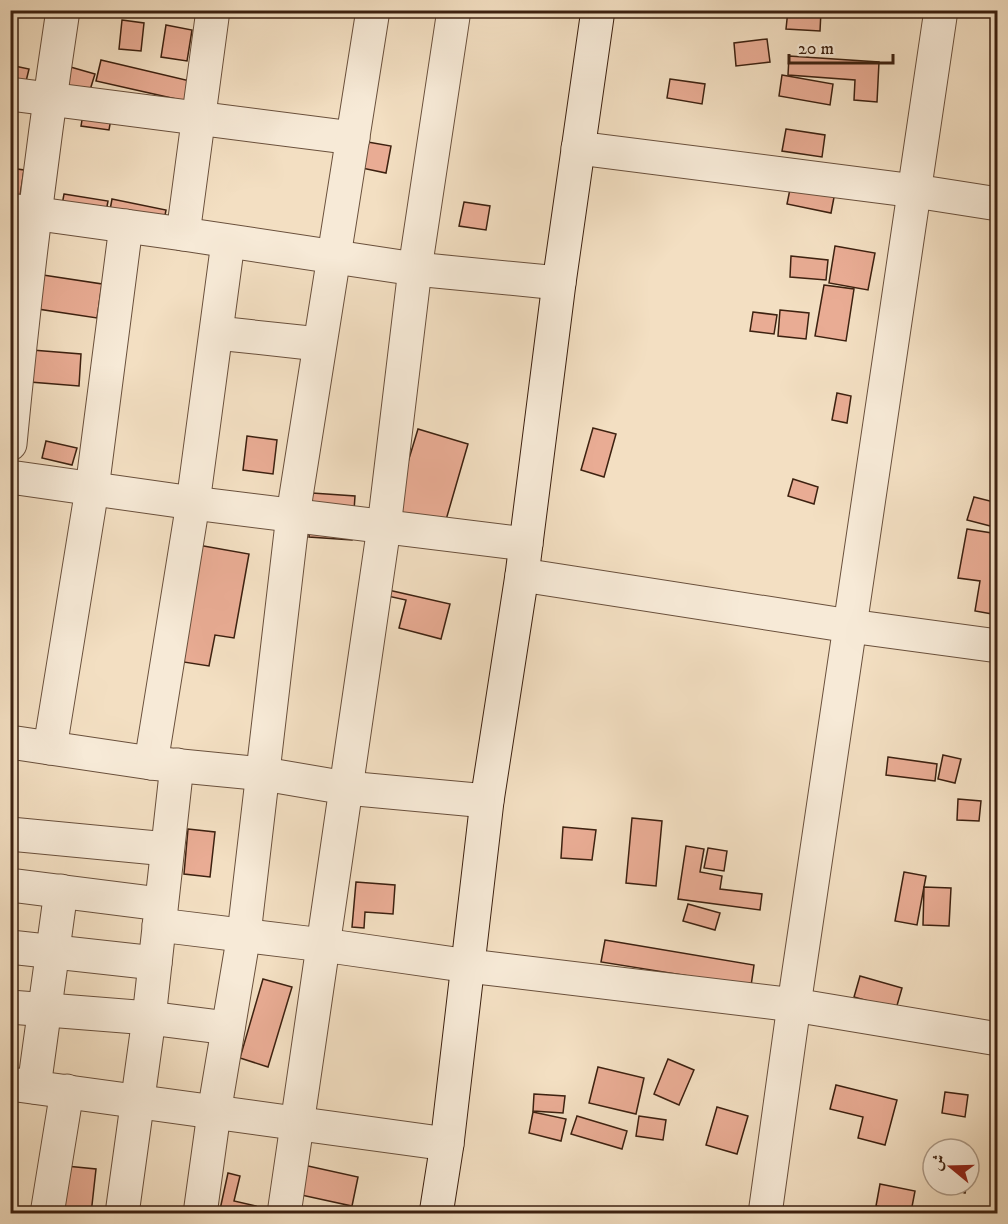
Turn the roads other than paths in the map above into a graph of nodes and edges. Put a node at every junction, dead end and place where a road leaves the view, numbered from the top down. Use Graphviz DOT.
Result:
graph roads {
  1 [pos="63,10"];
  2 [pos="213,10"];
  3 [pos="373,10"];
  4 [pos="454,10"];
  5 [pos="598,10"];
  6 [pos="940,10"];
  7 [pos="10,94"];
  8 [pos="50,98"];
  9 [pos="198,118"];
  10 [pos="353,138"];
  11 [pos="578,148"];
  12 [pos="915,191"];
  13 [pos="998,204"];
  14 [pos="22,212"];
  15 [pos="126,226"];
  16 [pos="183,234"];
  17 [pos="228,242"];
  18 [pos="333,257"];
  19 [pos="415,269"];
  20 [pos="560,283"];
  21 [pos="217,333"];
  22 [pos="319,345"];
  23 [pos="10,444"];
  24 [pos="10,477"];
  25 [pos="92,489"];
  26 [pos="193,503"];
  27 [pos="293,515"];
  28 [pos="384,527"];
  29 [pos="524,560"];
  30 [pos="850,626"];
  31 [pos="998,646"];
  32 [pos="10,742"];
  33 [pos="50,748"];
  34 [pos="164,764"];
  35 [pos="264,774"];
  36 [pos="346,788"];
  37 [pos="488,801"];
  38 [pos="10,834"];
  39 [pos="167,849"];
  40 [pos="10,885"];
  41 [pos="61,891"];
  42 [pos="160,914"];
  43 [pos="244,934"];
  44 [pos="323,945"];
  45 [pos="10,947"];
  46 [pos="53,952"];
  47 [pos="155,963"];
  48 [pos="469,966"];
  49 [pos="794,1005"];
  50 [pos="10,1007"];
  51 [pos="45,1011"];
  52 [pos="149,1018"];
  53 [pos="228,1028"];
  54 [pos="998,1039"];
  55 [pos="22,1085"];
  56 [pos="67,1091"];
  57 [pos="138,1100"];
  58 [pos="214,1113"];
  59 [pos="296,1123"];
  60 [pos="447,1144"];
  61 [pos="47,1214"];
  62 [pos="122,1214"];
  63 [pos="200,1214"];
  64 [pos="284,1214"];
  65 [pos="436,1214"];
  66 [pos="765,1214"];
  1 -- 8 [label="street"];
  2 -- 9 [label="street"];
  3 -- 10 [label="street"];
  4 -- 19 [label="street"];
  5 -- 11 [label="street"];
  6 -- 12 [label="street"];
  7 -- 8 [label="street"];
  8 -- 9 [label="street"];
  8 -- 14 [label="street"];
  9 -- 10 [label="street"];
  9 -- 16 [label="street"];
  10 -- 18 [label="street"];
  11 -- 12 [label="street"];
  11 -- 20 [label="street"];
  12 -- 13 [label="street"];
  12 -- 30 [label="street"];
  14 -- 15 [label="street"];
  14 -- 23 [label="street"];
  15 -- 16 [label="street"];
  15 -- 25 [label="street"];
  16 -- 17 [label="street"];
  17 -- 18 [label="street"];
  17 -- 21 [label="street"];
  18 -- 19 [label="street"];
  18 -- 22 [label="street"];
  19 -- 20 [label="street"];
  19 -- 28 [label="street"];
  20 -- 29 [label="street"];
  21 -- 22 [label="street"];
  21 -- 26 [label="street"];
  22 -- 27 [label="street"];
  24 -- 25 [label="street"];
  25 -- 26 [label="street"];
  25 -- 33 [label="street"];
  26 -- 27 [label="street"];
  26 -- 34 [label="street"];
  27 -- 28 [label="street"];
  27 -- 35 [label="street"];
  28 -- 29 [label="street"];
  28 -- 36 [label="street"];
  29 -- 30 [label="street"];
  29 -- 37 [label="street"];
  30 -- 31 [label="street"];
  30 -- 49 [label="street"];
  32 -- 33 [label="street"];
  33 -- 34 [label="street"];
  34 -- 35 [label="street"];
  34 -- 39 [label="street"];
  35 -- 36 [label="street"];
  35 -- 43 [label="street"];
  36 -- 37 [label="street"];
  36 -- 44 [label="street"];
  37 -- 48 [label="street"];
  38 -- 39 [label="street"];
  39 -- 42 [label="street"];
  40 -- 41 [label="street"];
  41 -- 42 [label="street"];
  41 -- 46 [label="street"];
  42 -- 43 [label="street"];
  42 -- 47 [label="street"];
  43 -- 44 [label="street"];
  43 -- 53 [label="street"];
  44 -- 48 [label="street"];
  44 -- 59 [label="street"];
  45 -- 46 [label="street"];
  46 -- 47 [label="street"];
  46 -- 51 [label="street"];
  47 -- 52 [label="street"];
  48 -- 49 [label="street"];
  48 -- 60 [label="street"];
  49 -- 54 [label="street"];
  49 -- 66 [label="street"];
  50 -- 51 [label="street"];
  51 -- 52 [label="street"];
  51 -- 55 [label="street"];
  52 -- 53 [label="street"];
  52 -- 57 [label="street"];
  53 -- 58 [label="street"];
  55 -- 56 [label="street"];
  56 -- 57 [label="street"];
  56 -- 61 [label="street"];
  57 -- 58 [label="street"];
  57 -- 62 [label="street"];
  58 -- 59 [label="street"];
  58 -- 63 [label="street"];
  59 -- 60 [label="street"];
  59 -- 64 [label="street"];
  60 -- 65 [label="street"];
}
